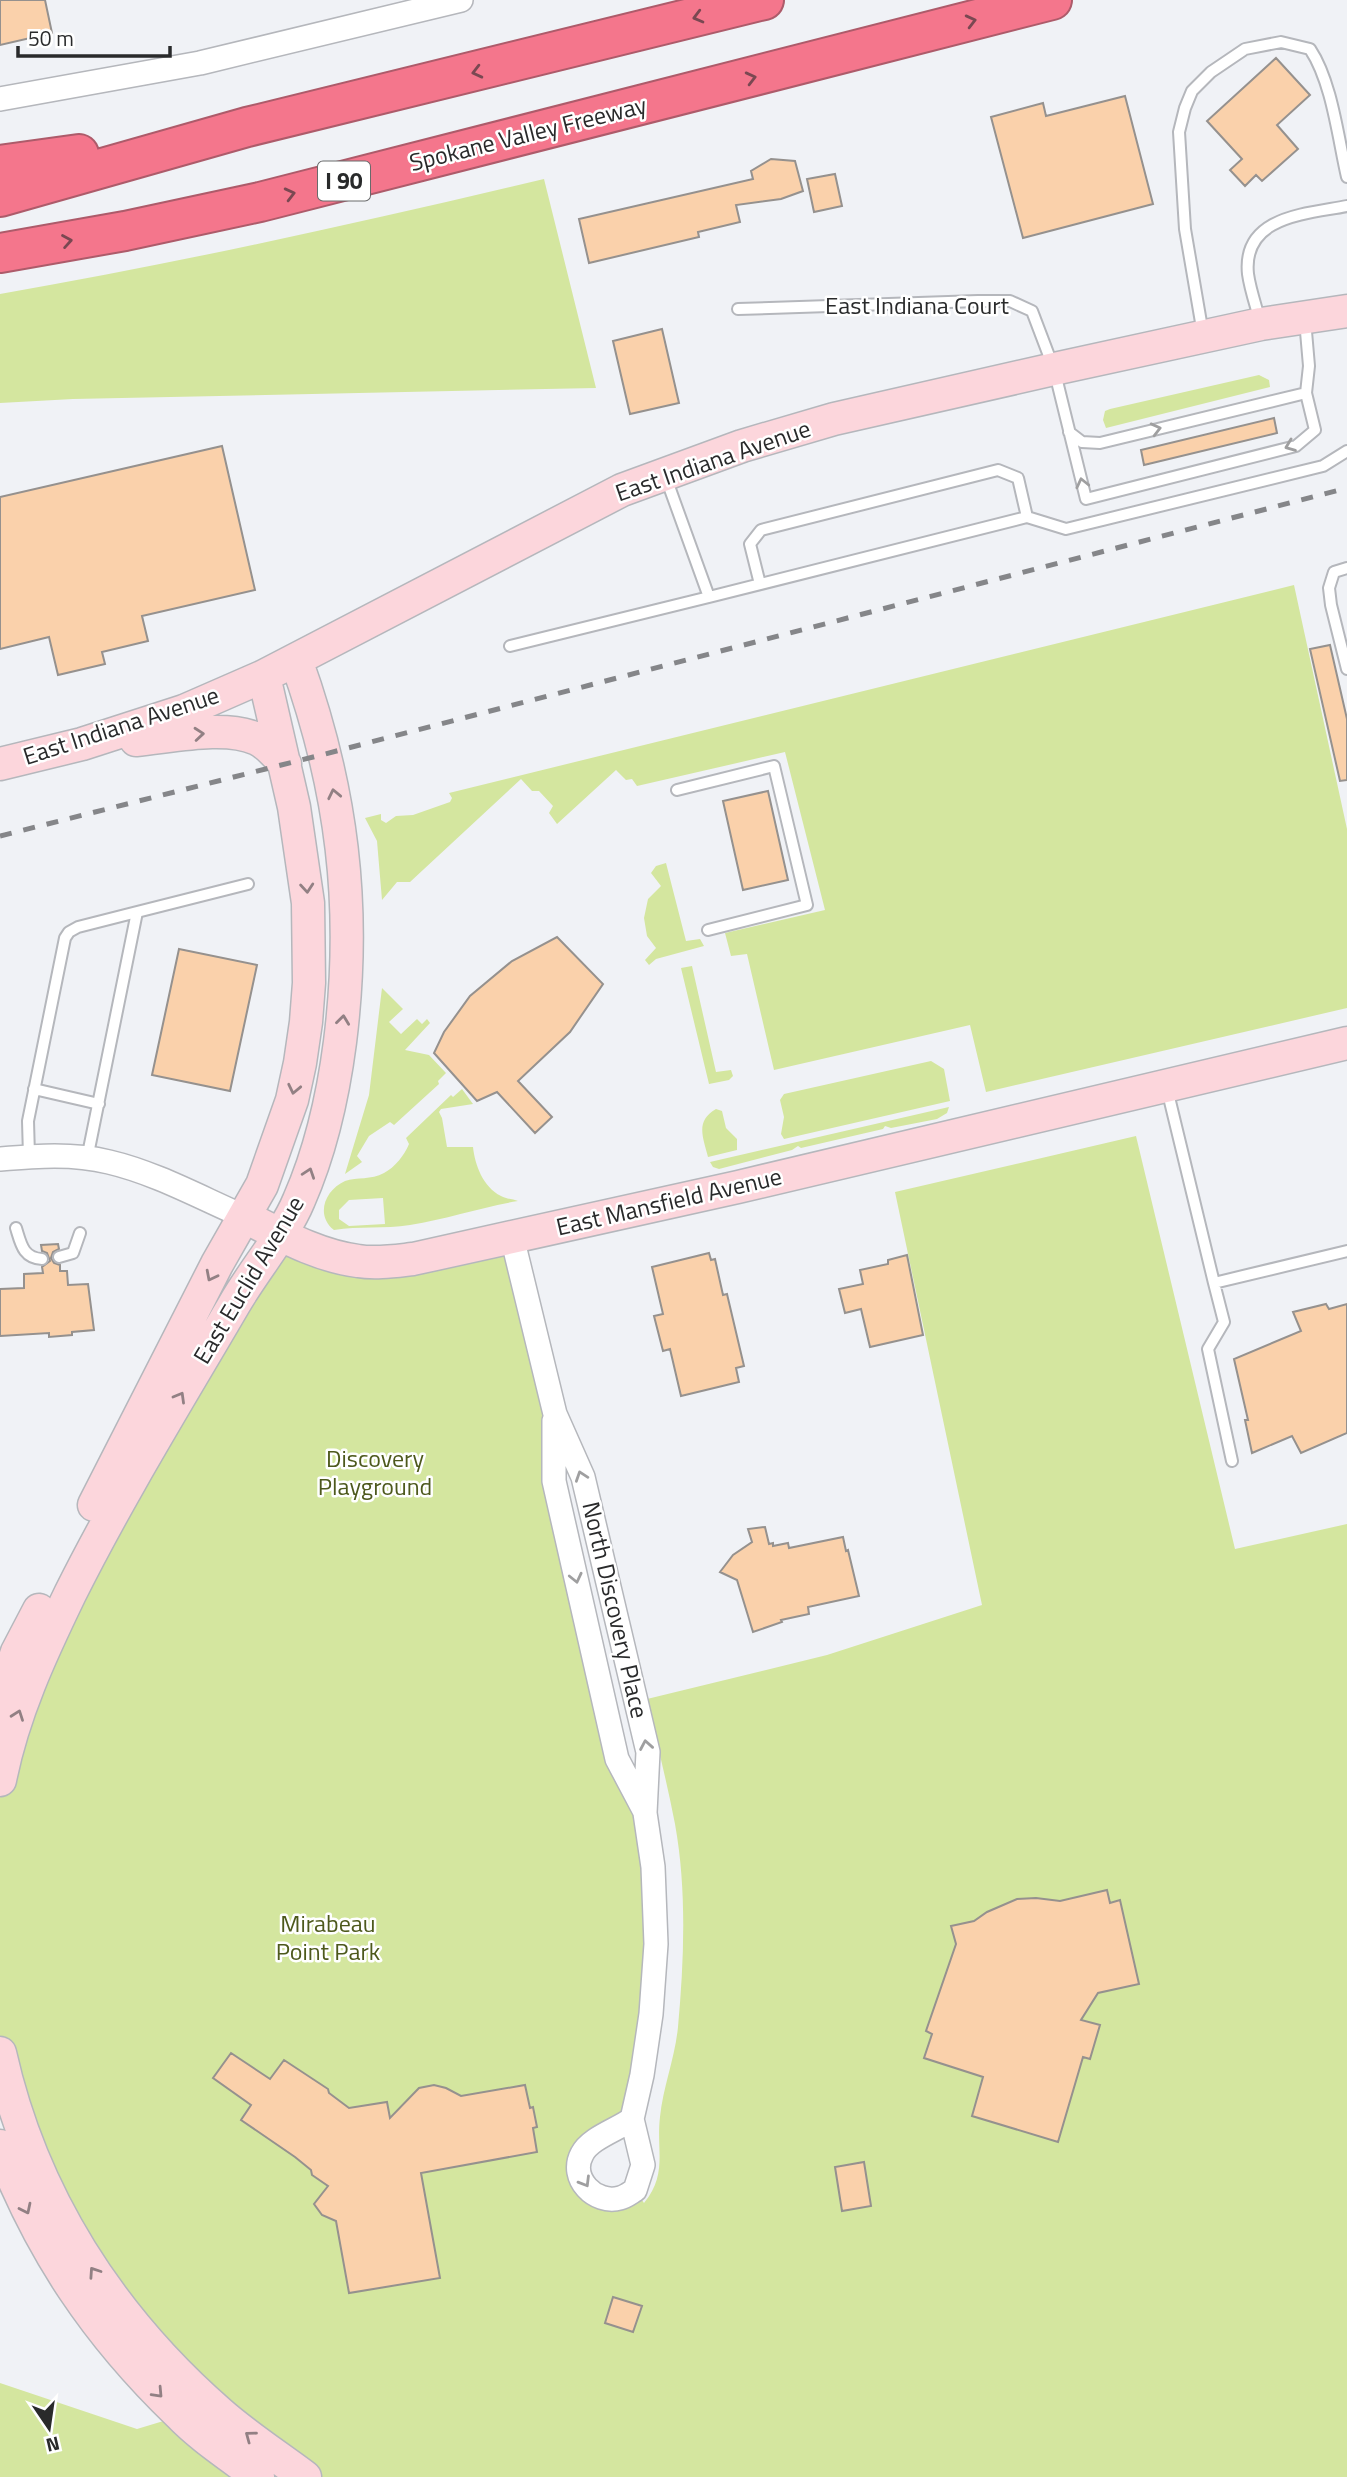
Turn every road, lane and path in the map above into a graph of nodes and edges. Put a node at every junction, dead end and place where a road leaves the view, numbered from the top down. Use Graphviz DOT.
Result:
graph roads {
  1 [pos="461,0"];
  2 [pos="764,0"];
  3 [pos="1052,0"];
  4 [pos="0,99"];
  5 [pos="247,127"];
  6 [pos="0,165"];
  7 [pos="1347,177"];
  8 [pos="0,197"];
  9 [pos="1347,206"];
  10 [pos="0,253"];
  11 [pos="738,309"];
  12 [pos="1347,311"];
  13 [pos="1305,317"];
  14 [pos="1261,324"];
  15 [pos="1204,336"];
  16 [pos="1054,369"];
  17 [pos="1306,393"];
  18 [pos="1069,432"];
  19 [pos="1347,451"];
  20 [pos="664,474"];
  21 [pos="1027,517"];
  22 [pos="1347,568"];
  23 [pos="760,584"];
  24 [pos="709,597"];
  25 [pos="510,646"];
  26 [pos="296,660"];
  27 [pos="1347,669"];
  28 [pos="264,676"];
  29 [pos="82,744"];
  30 [pos="0,764"];
  31 [pos="285,764"];
  32 [pos="677,790"];
  33 [pos="248,884"];
  34 [pos="137,912"];
  35 [pos="708,930"];
  36 [pos="1347,1042"];
  37 [pos="1166,1086"];
  38 [pos="34,1089"];
  39 [pos="99,1104"];
  40 [pos="29,1156"];
  41 [pos="0,1159"];
  42 [pos="87,1159"];
  43 [pos="245,1217"];
  44 [pos="16,1228"];
  45 [pos="80,1233"];
  46 [pos="279,1234"];
  47 [pos="512,1237"];
  48 [pos="1347,1251"];
  49 [pos="59,1257"];
  50 [pos="42,1259"];
  51 [pos="1214,1283"];
  52 [pos="555,1414"];
  53 [pos="1232,1461"];
  54 [pos="0,1702"];
  55 [pos="0,1780"];
  56 [pos="645,1813"];
  57 [pos="0,2053"];
  58 [pos="632,2119"];
  59 [pos="0,2146"];
  60 [pos="258,2477"];
  61 [pos="305,2477"];
  1 -- 4 [label="street"];
  2 -- 5 [label="highway, one-way"];
  10 -- 3 [label="highway, Spokane Valley Freeway / I 90, one-way"];
  5 -- 6 [label="highway"];
  5 -- 8 [label="highway"];
  7 -- 15 [label="lane"];
  9 -- 14 [label="lane"];
  11 -- 16 [label="lane, East Indiana Court"];
  12 -- 13 [label="street, East Indiana Avenue"];
  13 -- 14 [label="street, East Indiana Avenue"];
  13 -- 17 [label="lane"];
  14 -- 15 [label="street, East Indiana Avenue"];
  15 -- 16 [label="street, East Indiana Avenue"];
  16 -- 18 [label="lane, East Indiana Court"];
  16 -- 20 [label="street, East Indiana Avenue"];
  18 -- 17 [label="lane, one-way"];
  17 -- 18 [label="lane, East Indiana Court, one-way"];
  19 -- 21 [label="lane"];
  20 -- 24 [label="lane"];
  20 -- 26 [label="street, East Indiana Avenue"];
  21 -- 23 [label="lane"];
  21 -- 23 [label="lane"];
  22 -- 27 [label="lane"];
  23 -- 24 [label="lane"];
  24 -- 25 [label="lane"];
  26 -- 28 [label="street, East Indiana Avenue"];
  46 -- 26 [label="street, East Euclid Avenue, one-way"];
  28 -- 29 [label="street, East Indiana Avenue"];
  28 -- 31 [label="street, East Euclid Avenue"];
  29 -- 30 [label="street, East Indiana Avenue"];
  29 -- 31 [label="street, one-way"];
  31 -- 43 [label="street, East Euclid Avenue, one-way"];
  32 -- 35 [label="lane"];
  33 -- 34 [label="lane"];
  34 -- 38 [label="lane"];
  34 -- 39 [label="lane"];
  36 -- 37 [label="street, East Mansfield Avenue"];
  37 -- 47 [label="street, East Mansfield Avenue"];
  37 -- 51 [label="lane"];
  38 -- 39 [label="lane"];
  38 -- 40 [label="lane"];
  39 -- 42 [label="lane"];
  40 -- 41 [label="street, East Mansfield Avenue"];
  40 -- 42 [label="street, East Mansfield Avenue"];
  42 -- 43 [label="street, East Mansfield Avenue"];
  43 -- 46 [label="street, East Mansfield Avenue"];
  43 -- 54 [label="street, East Euclid Avenue, one-way"];
  44 -- 50 [label="lane"];
  45 -- 49 [label="lane"];
  46 -- 47 [label="street, East Mansfield Avenue"];
  55 -- 46 [label="street, East Euclid Avenue, one-way"];
  47 -- 52 [label="street, North Discovery Place"];
  48 -- 51 [label="lane"];
  51 -- 53 [label="lane"];
  56 -- 52 [label="street, North Discovery Place, one-way"];
  52 -- 56 [label="street, North Discovery Place, one-way"];
  56 -- 58 [label="street, North Discovery Place"];
  61 -- 57 [label="street, one-way"];
  59 -- 60 [label="street, one-way"];
}
